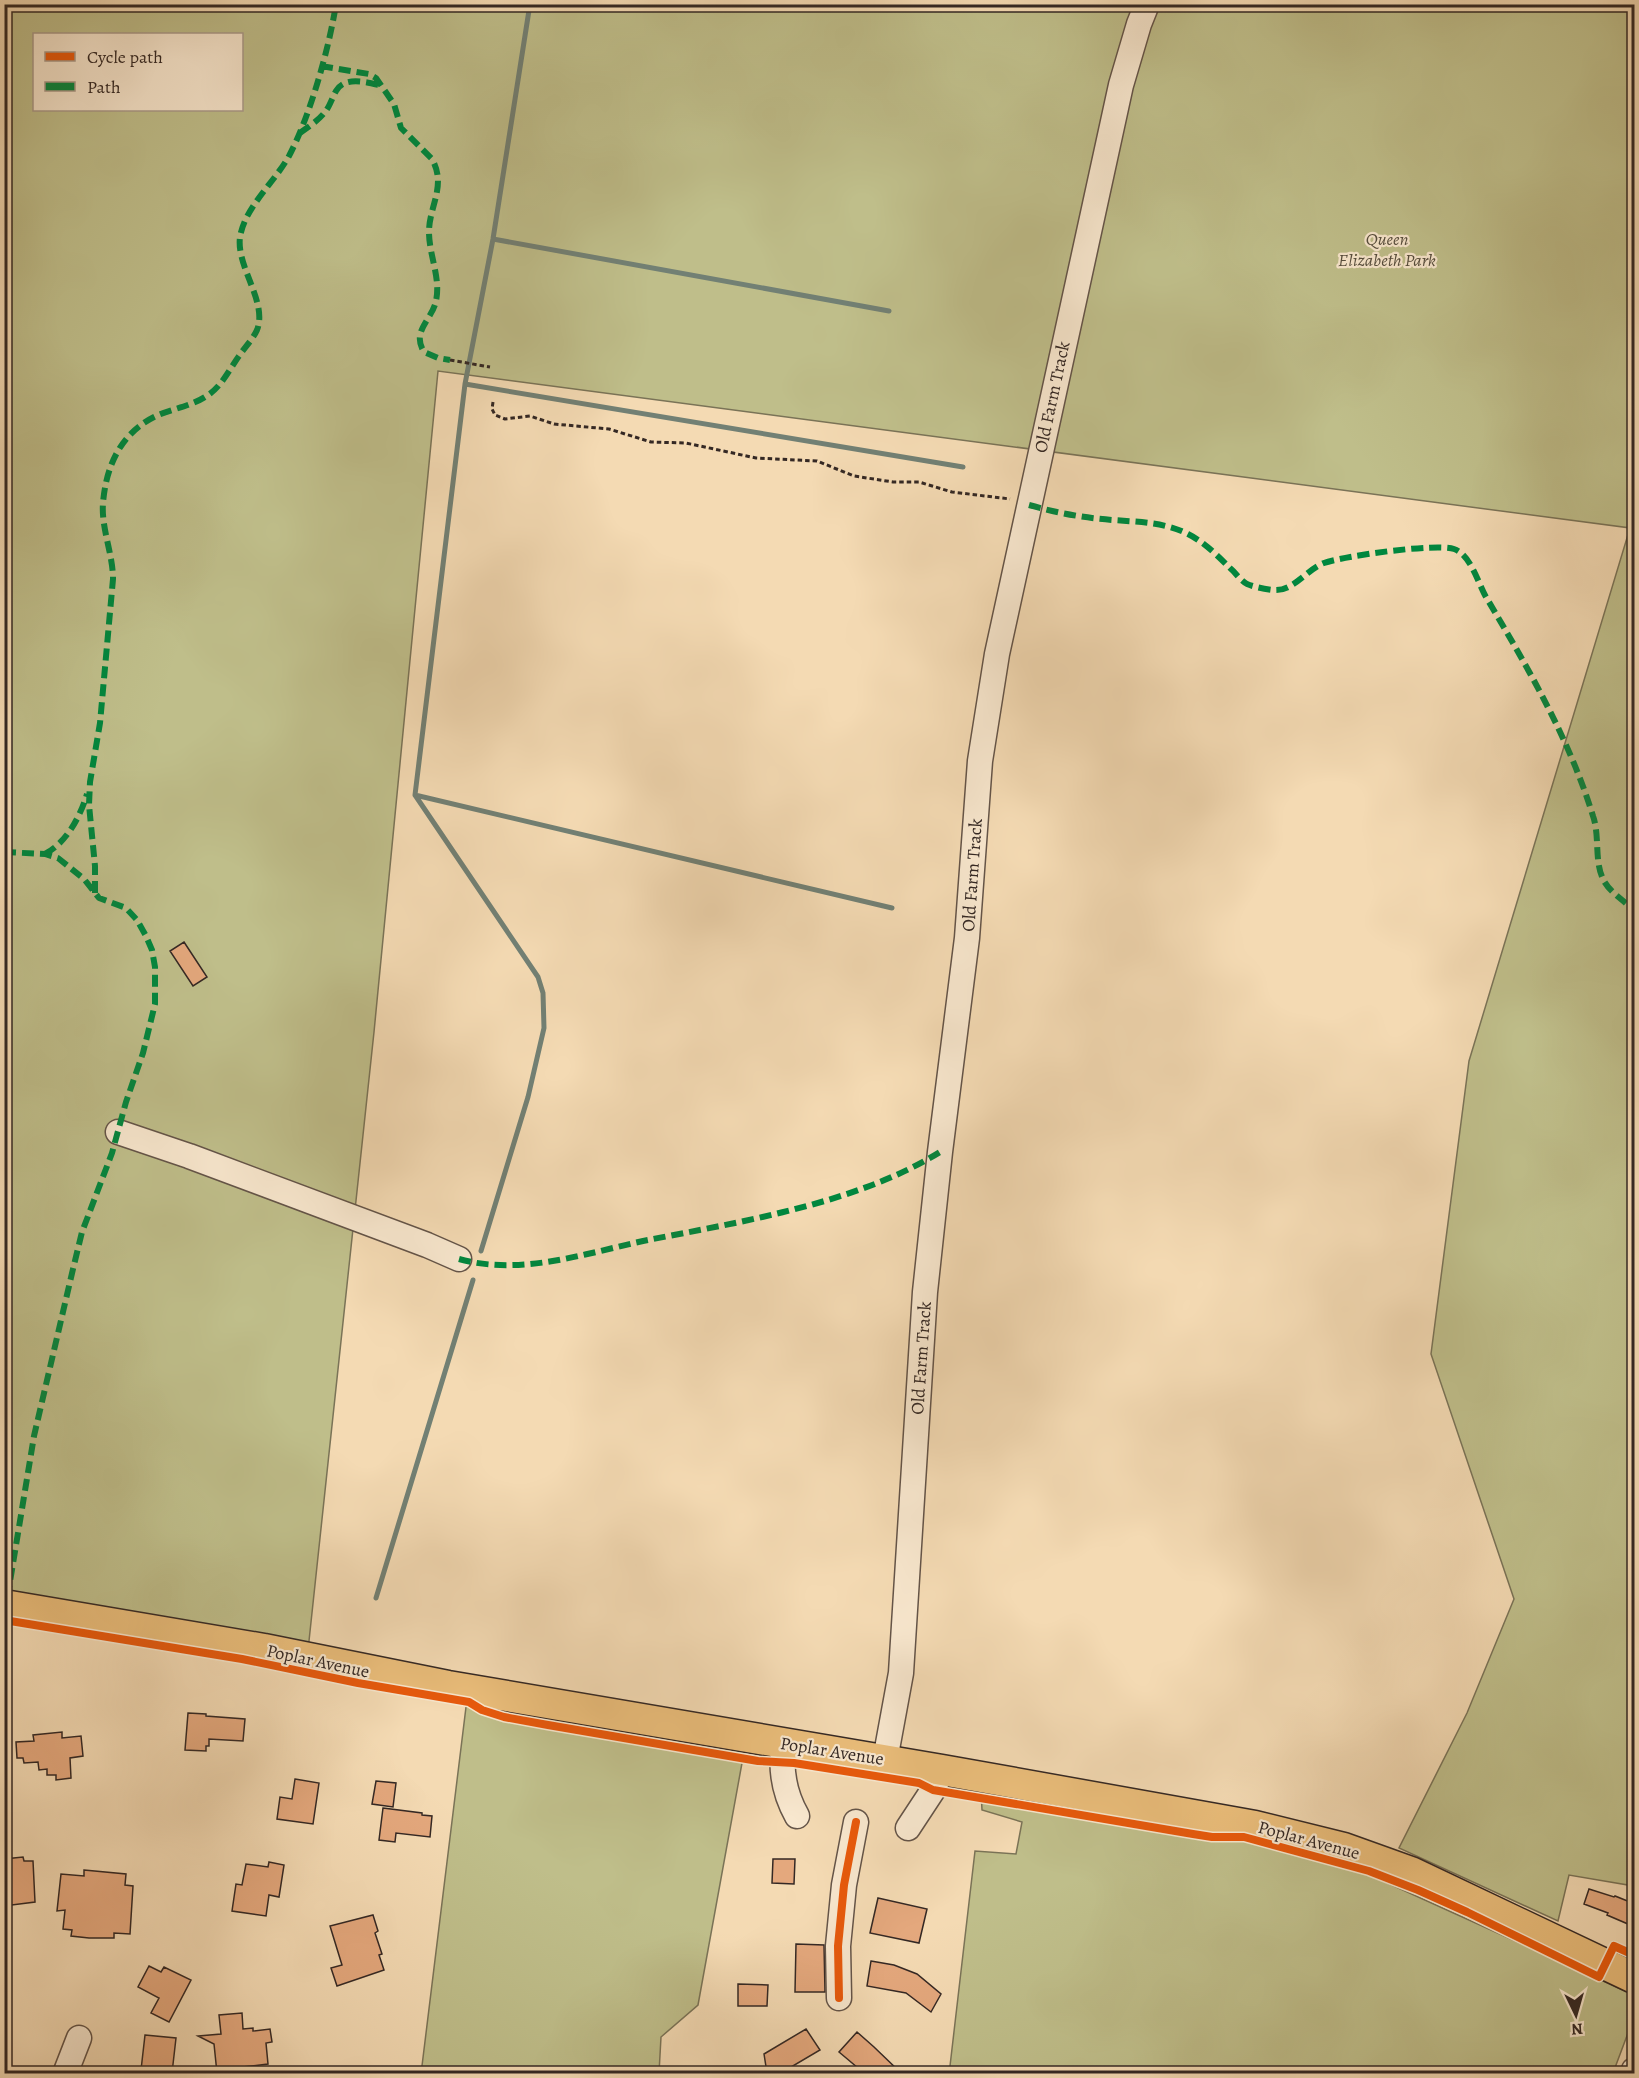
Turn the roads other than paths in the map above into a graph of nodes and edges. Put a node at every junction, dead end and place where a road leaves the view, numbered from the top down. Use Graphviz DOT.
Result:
graph roads {
  1 [pos="1147,4"];
  2 [pos="118,1132"];
  3 [pos="459,1259"];
  4 [pos="4,1605"];
  5 [pos="784,1744"];
  6 [pos="885,1760"];
  7 [pos="942,1770"];
  8 [pos="797,1816"];
  9 [pos="856,1822"];
  10 [pos="908,1828"];
  11 [pos="1635,1978"];
  12 [pos="839,1998"];
  13 [pos="79,2038"];
  14 [pos="65,2073"];
  1 -- 6 [label="street, Old Farm Track"];
  2 -- 3 [label="street"];
  4 -- 5 [label="main road, Poplar Avenue"];
  5 -- 6 [label="main road, Poplar Avenue"];
  5 -- 8 [label="street"];
  6 -- 7 [label="main road, Poplar Avenue"];
  7 -- 10 [label="street"];
  7 -- 11 [label="main road, Poplar Avenue"];
  9 -- 12 [label="street"];
  13 -- 14 [label="street"];
}
